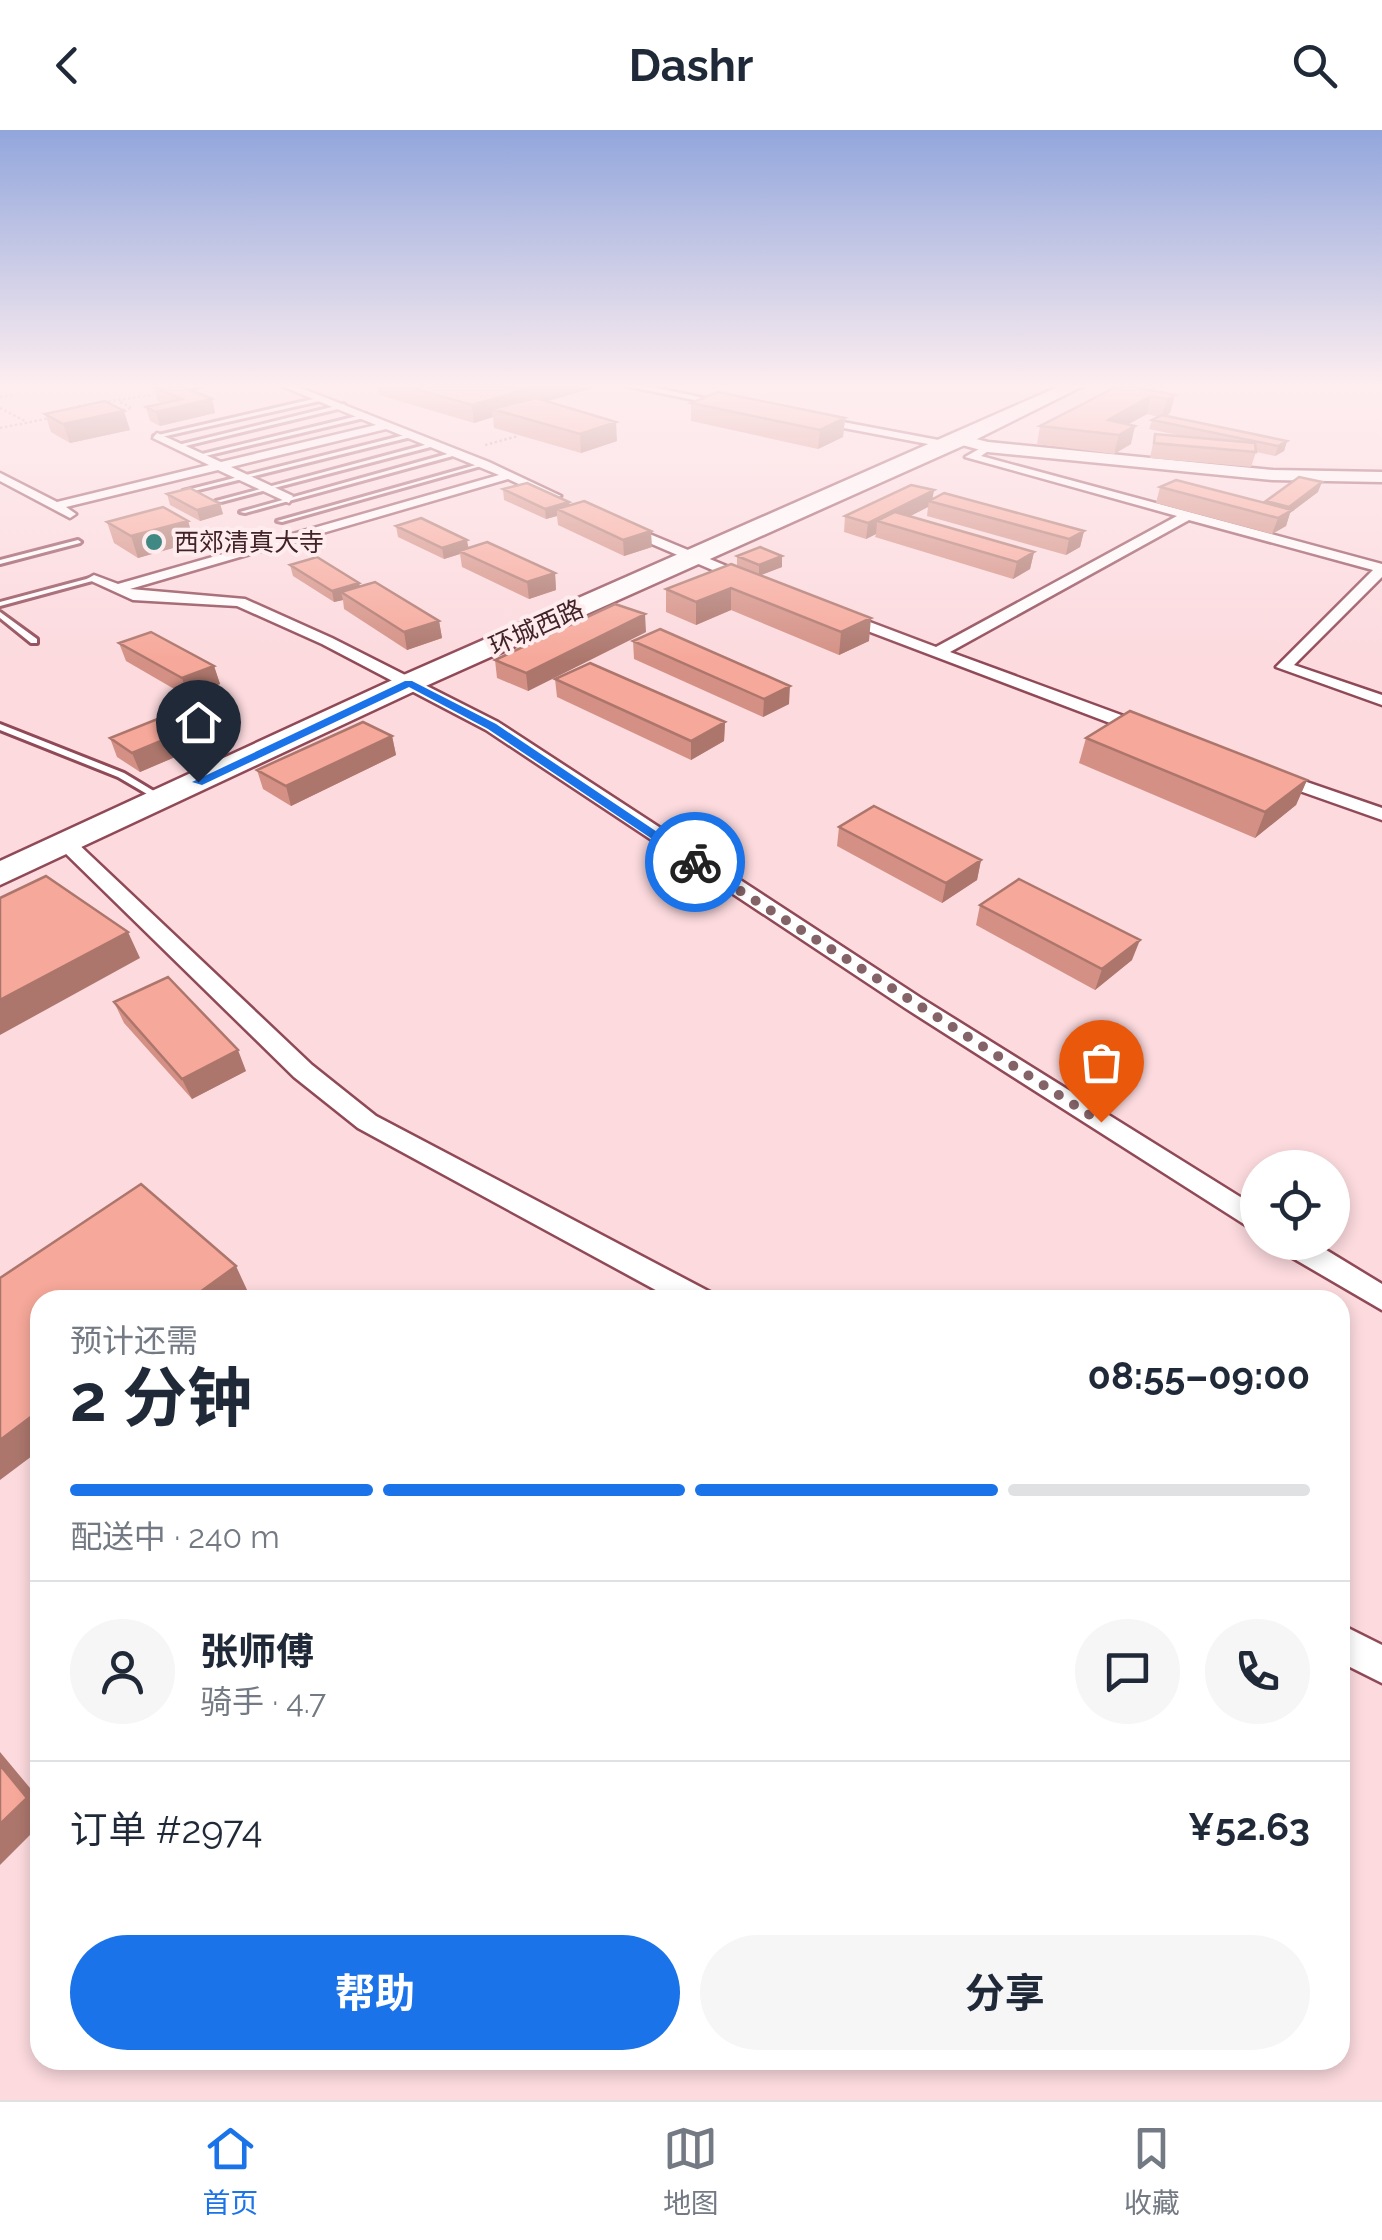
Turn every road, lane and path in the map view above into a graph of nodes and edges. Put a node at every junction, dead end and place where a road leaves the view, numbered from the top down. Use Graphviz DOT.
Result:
graph roads {
  1 [pos="4,478"];
  2 [pos="169,478"];
  3 [pos="242,478"];
  4 [pos="308,478"];
  5 [pos="368,478"];
  6 [pos="435,478"];
  7 [pos="500,478"];
  8 [pos="516,478"];
  9 [pos="874,478"];
  10 [pos="1048,478"];
  11 [pos="266,489"];
  12 [pos="186,492"];
  13 [pos="288,500"];
  14 [pos="219,501"];
  15 [pos="56,506"];
  16 [pos="577,506"];
  17 [pos="244,512"];
  18 [pos="1188,516"];
  19 [pos="78,518"];
  20 [pos="280,521"];
  21 [pos="610,522"];
  22 [pos="78,542"];
  23 [pos="693,557"];
  24 [pos="0,562"];
  25 [pos="1382,568"];
  26 [pos="94,578"];
  27 [pos="760,584"];
  28 [pos="115,589"];
  29 [pos="0,604"];
  30 [pos="830,612"];
  31 [pos="0,614"];
  32 [pos="34,641"];
  33 [pos="936,653"];
  34 [pos="409,683"];
  35 [pos="1382,700"];
  36 [pos="0,727"];
  37 [pos="1163,736"];
  38 [pos="1254,768"];
  39 [pos="162,799"];
  40 [pos="1382,814"];
  41 [pos="67,844"];
  42 [pos="0,874"];
  43 [pos="1240,1211"];
  44 [pos="1320,1260"];
  45 [pos="681,1290"];
  46 [pos="1382,1298"];
  47 [pos="1350,1647"];
  48 [pos="1382,1665"];
  1 -- 15 [label="street"];
  2 -- 15 [label="street"];
  3 -- 11 [label="street"];
  3 -- 12 [label="lane"];
  4 -- 11 [label="lane"];
  5 -- 13 [label="lane"];
  6 -- 20 [label="lane"];
  7 -- 28 [label="street"];
  8 -- 16 [label="street"];
  9 -- 23 [label="highway, 环城西路"];
  10 -- 18 [label="street"];
  11 -- 13 [label="street"];
  11 -- 14 [label="lane"];
  13 -- 17 [label="lane"];
  15 -- 19 [label="street"];
  18 -- 25 [label="street"];
  18 -- 33 [label="street"];
  21 -- 23 [label="street"];
  22 -- 24 [label="lane"];
  23 -- 27 [label="street"];
  23 -- 34 [label="highway, 环城西路"];
  25 -- 35 [label="street"];
  26 -- 28 [label="street"];
  26 -- 29 [label="lane"];
  28 -- 34 [label="street"];
  30 -- 33 [label="street"];
  31 -- 32 [label="lane"];
  33 -- 37 [label="street"];
  34 -- 39 [label="highway, 环城西路"];
  34 -- 43 [label="street"];
  36 -- 39 [label="lane"];
  38 -- 40 [label="street"];
  39 -- 41 [label="highway, 环城西路"];
  41 -- 42 [label="highway, 环城西路"];
  41 -- 45 [label="street"];
  44 -- 46 [label="street"];
  47 -- 48 [label="street"];
}
